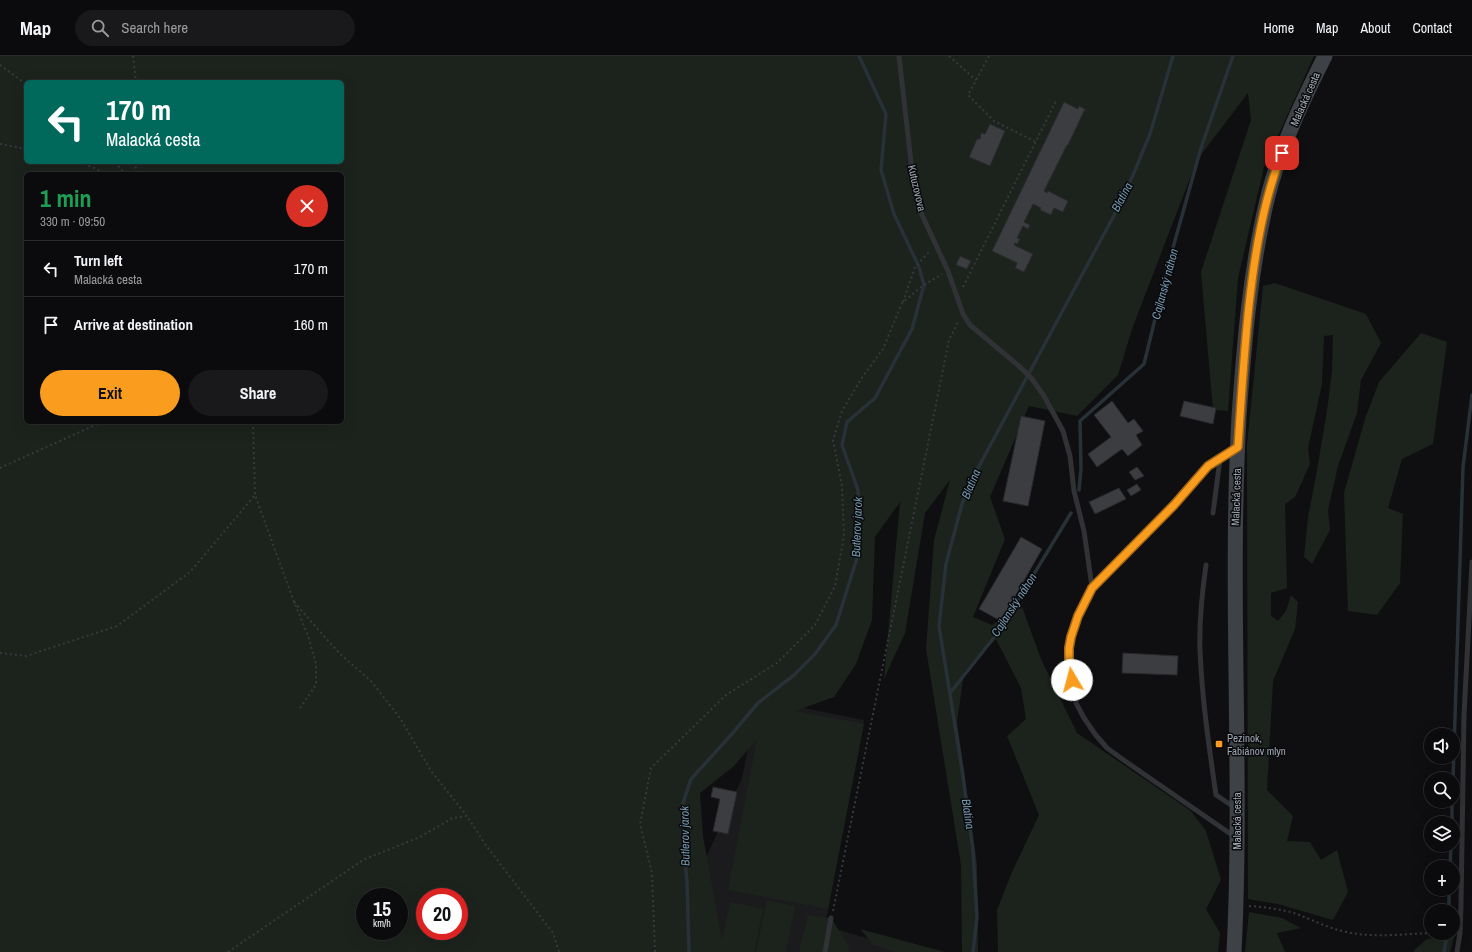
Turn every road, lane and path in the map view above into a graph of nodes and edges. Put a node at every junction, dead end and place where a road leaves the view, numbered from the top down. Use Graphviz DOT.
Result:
graph roads {
  1 [pos="133,56"];
  2 [pos="898,56"];
  3 [pos="949,56"];
  4 [pos="989,56"];
  5 [pos="1325,56"];
  6 [pos="0,65"];
  7 [pos="136,80"];
  8 [pos="976,80"];
  9 [pos="24,83"];
  10 [pos="1056,101"];
  11 [pos="1036,142"];
  12 [pos="0,144"];
  13 [pos="24,149"];
  14 [pos="84,164"];
  15 [pos="117,164"];
  16 [pos="103,172"];
  17 [pos="124,172"];
  18 [pos="936,244"];
  19 [pos="948,271"];
  20 [pos="957,299"];
  21 [pos="902,303"];
  22 [pos="963,314"];
  23 [pos="98,424"];
  24 [pos="253,424"];
  25 [pos="1238,447"];
  26 [pos="1220,459"];
  27 [pos="0,468"];
  28 [pos="255,495"];
  29 [pos="1213,513"];
  30 [pos="1472,562"];
  31 [pos="1206,565"];
  32 [pos="1092,588"];
  33 [pos="293,599"];
  34 [pos="0,653"];
  35 [pos="300,708"];
  36 [pos="1237,808"];
  37 [pos="467,816"];
  38 [pos="1237,839"];
  39 [pos="1236,904"];
  40 [pos="831,918"];
  41 [pos="1424,933"];
  42 [pos="1460,934"];
  43 [pos="1459,940"];
  44 [pos="228,952"];
  45 [pos="559,952"];
  46 [pos="655,952"];
  47 [pos="824,952"];
  48 [pos="1234,952"];
  49 [pos="1457,952"];
  1 -- 7 [label="path"];
  2 -- 18 [label="lane, Kutuzovova"];
  3 -- 8 [label="path"];
  4 -- 8 [label="path"];
  5 -- 25 [label="main road, Malacká cesta"];
  6 -- 9 [label="path"];
  8 -- 11 [label="path"];
  10 -- 11 [label="path"];
  11 -- 20 [label="path"];
  12 -- 13 [label="path"];
  14 -- 16 [label="path"];
  15 -- 17 [label="path"];
  18 -- 19 [label="lane, Kutuzovova"];
  18 -- 21 [label="path"];
  19 -- 20 [label="lane, Kutuzovova"];
  19 -- 21 [label="path"];
  20 -- 22 [label="lane, Kutuzovova"];
  21 -- 46 [label="path"];
  22 -- 32 [label="lane, Kutuzovova"];
  22 -- 40 [label="path"];
  23 -- 27 [label="path"];
  24 -- 28 [label="path"];
  25 -- 26 [label="lane"];
  25 -- 36 [label="main road, Malacká cesta"];
  26 -- 29 [label="lane"];
  26 -- 32 [label="lane"];
  28 -- 33 [label="path"];
  28 -- 34 [label="path"];
  30 -- 42 [label="lane"];
  31 -- 36 [label="lane"];
  32 -- 38 [label="lane"];
  33 -- 35 [label="path"];
  33 -- 37 [label="path"];
  36 -- 38 [label="main road, Malacká cesta"];
  37 -- 44 [label="path"];
  37 -- 45 [label="path"];
  38 -- 39 [label="main road, Malacká cesta"];
  39 -- 41 [label="path"];
  39 -- 48 [label="main road, Malacká cesta"];
  40 -- 47 [label="lane"];
  43 -- 49 [label="lane"];
}
